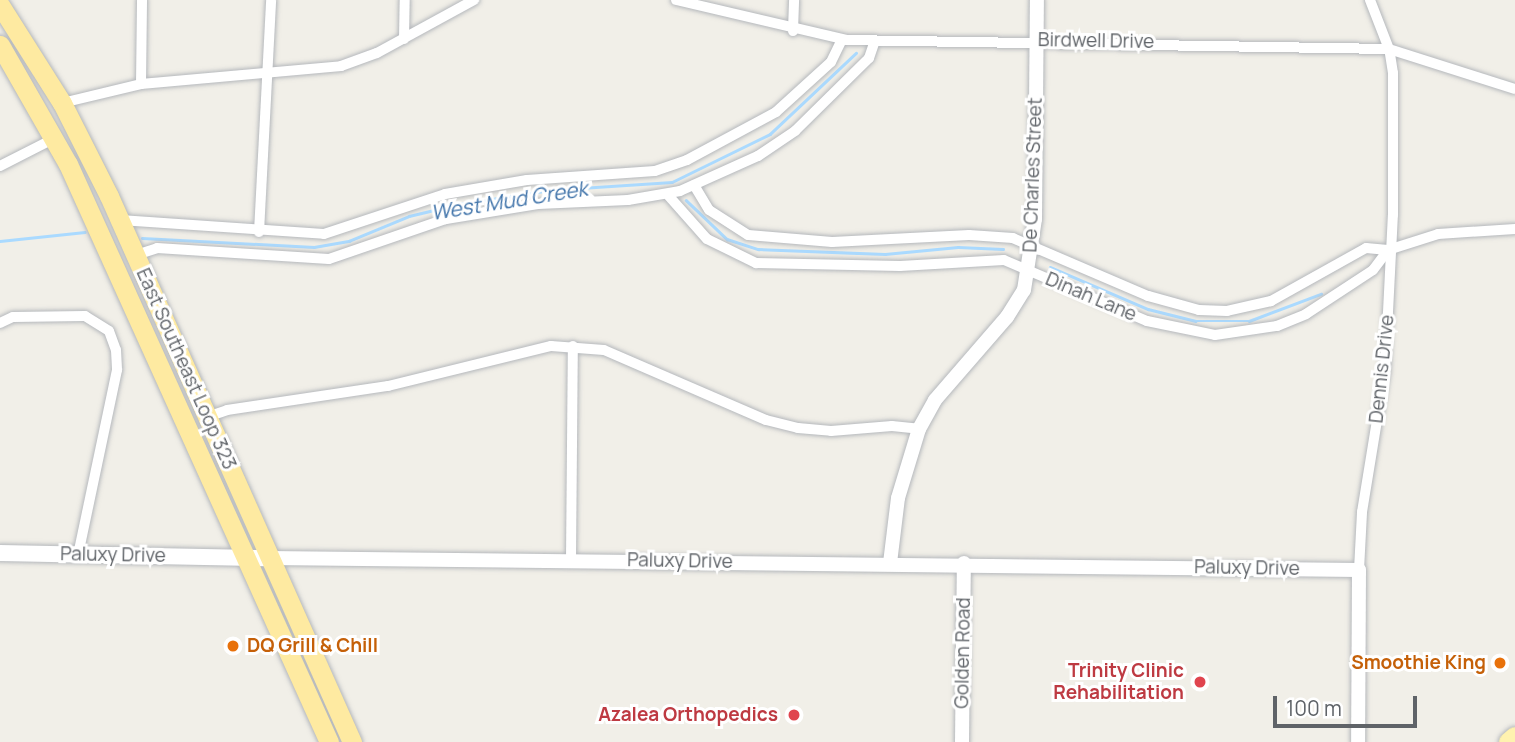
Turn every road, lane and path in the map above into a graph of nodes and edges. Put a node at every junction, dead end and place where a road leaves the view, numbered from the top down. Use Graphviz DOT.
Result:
graph roads {
  1 [pos="142,0"];
  2 [pos="271,0"];
  3 [pos="405,0"];
  4 [pos="474,0"];
  5 [pos="676,0"];
  6 [pos="794,0"];
  7 [pos="1037,0"];
  8 [pos="1370,0"];
  9 [pos="0,5"];
  10 [pos="793,31"];
  11 [pos="404,39"];
  12 [pos="842,39"];
  13 [pos="1037,40"];
  14 [pos="875,41"];
  15 [pos="0,45"];
  16 [pos="1389,49"];
  17 [pos="270,72"];
  18 [pos="141,85"];
  19 [pos="1515,89"];
  20 [pos="62,103"];
  21 [pos="55,138"];
  22 [pos="0,166"];
  23 [pos="694,186"];
  24 [pos="667,194"];
  25 [pos="120,220"];
  26 [pos="1515,229"];
  27 [pos="259,232"];
  28 [pos="1033,244"];
  29 [pos="1388,250"];
  30 [pos="136,255"];
  31 [pos="1028,270"];
  32 [pos="0,323"];
  33 [pos="573,346"];
  34 [pos="207,417"];
  35 [pos="919,429"];
  36 [pos="0,553"];
  37 [pos="78,555"];
  38 [pos="258,558"];
  39 [pos="571,559"];
  40 [pos="890,563"];
  41 [pos="964,563"];
  42 [pos="1359,570"];
  43 [pos="1515,736"];
  44 [pos="329,742"];
  45 [pos="352,742"];
  46 [pos="962,742"];
  47 [pos="1359,742"];
  48 [pos="1508,742"];
  1 -- 18 [label="street"];
  2 -- 17 [label="street"];
  3 -- 11 [label="street"];
  4 -- 11 [label="street"];
  5 -- 10 [label="street, Birdwell Drive"];
  6 -- 10 [label="street"];
  7 -- 13 [label="street, De Charles Street"];
  8 -- 16 [label="street, Dennis Drive"];
  9 -- 20 [label="highway, East Southeast Loop 323"];
  10 -- 12 [label="street, Birdwell Drive"];
  11 -- 17 [label="street"];
  12 -- 14 [label="street, Birdwell Drive"];
  12 -- 27 [label="street"];
  13 -- 14 [label="street, Birdwell Drive"];
  13 -- 16 [label="street, Birdwell Drive"];
  13 -- 28 [label="street, De Charles Street"];
  14 -- 23 [label="street"];
  15 -- 21 [label="highway, East Southeast Loop 323"];
  16 -- 19 [label="street, Birdwell Drive"];
  16 -- 29 [label="street, Dennis Drive"];
  17 -- 18 [label="street"];
  17 -- 27 [label="street"];
  18 -- 20 [label="street"];
  20 -- 25 [label="highway, East Southeast Loop 323"];
  21 -- 22 [label="street"];
  21 -- 38 [label="highway, East Southeast Loop 323"];
  23 -- 24 [label="street"];
  23 -- 28 [label="street, Dinah Lane"];
  24 -- 30 [label="street"];
  24 -- 31 [label="street, Dinah Lane"];
  25 -- 27 [label="street"];
  25 -- 30 [label="highway, East Southeast Loop 323"];
  26 -- 29 [label="street, Dinah Lane"];
  28 -- 29 [label="street, Dinah Lane"];
  28 -- 31 [label="street, De Charles Street"];
  29 -- 31 [label="street, Dinah Lane"];
  29 -- 42 [label="street, Dennis Drive"];
  30 -- 34 [label="highway, East Southeast Loop 323"];
  31 -- 35 [label="street, De Charles Street"];
  32 -- 37 [label="street"];
  33 -- 34 [label="street"];
  33 -- 35 [label="street"];
  33 -- 39 [label="street"];
  34 -- 38 [label="highway, East Southeast Loop 323"];
  35 -- 40 [label="street, De Charles Street"];
  36 -- 37 [label="main road, Paluxy Drive"];
  37 -- 38 [label="main road, Paluxy Drive"];
  38 -- 39 [label="street, Paluxy Drive"];
  38 -- 44 [label="highway, East Southeast Loop 323"];
  38 -- 45 [label="highway, East Southeast Loop 323"];
  39 -- 40 [label="street, Paluxy Drive"];
  40 -- 41 [label="street, Paluxy Drive"];
  41 -- 42 [label="street, Paluxy Drive"];
  41 -- 46 [label="street, Golden Road"];
  42 -- 47 [label="street, Dennis Drive"];
  43 -- 48 [label="main road"];
}
